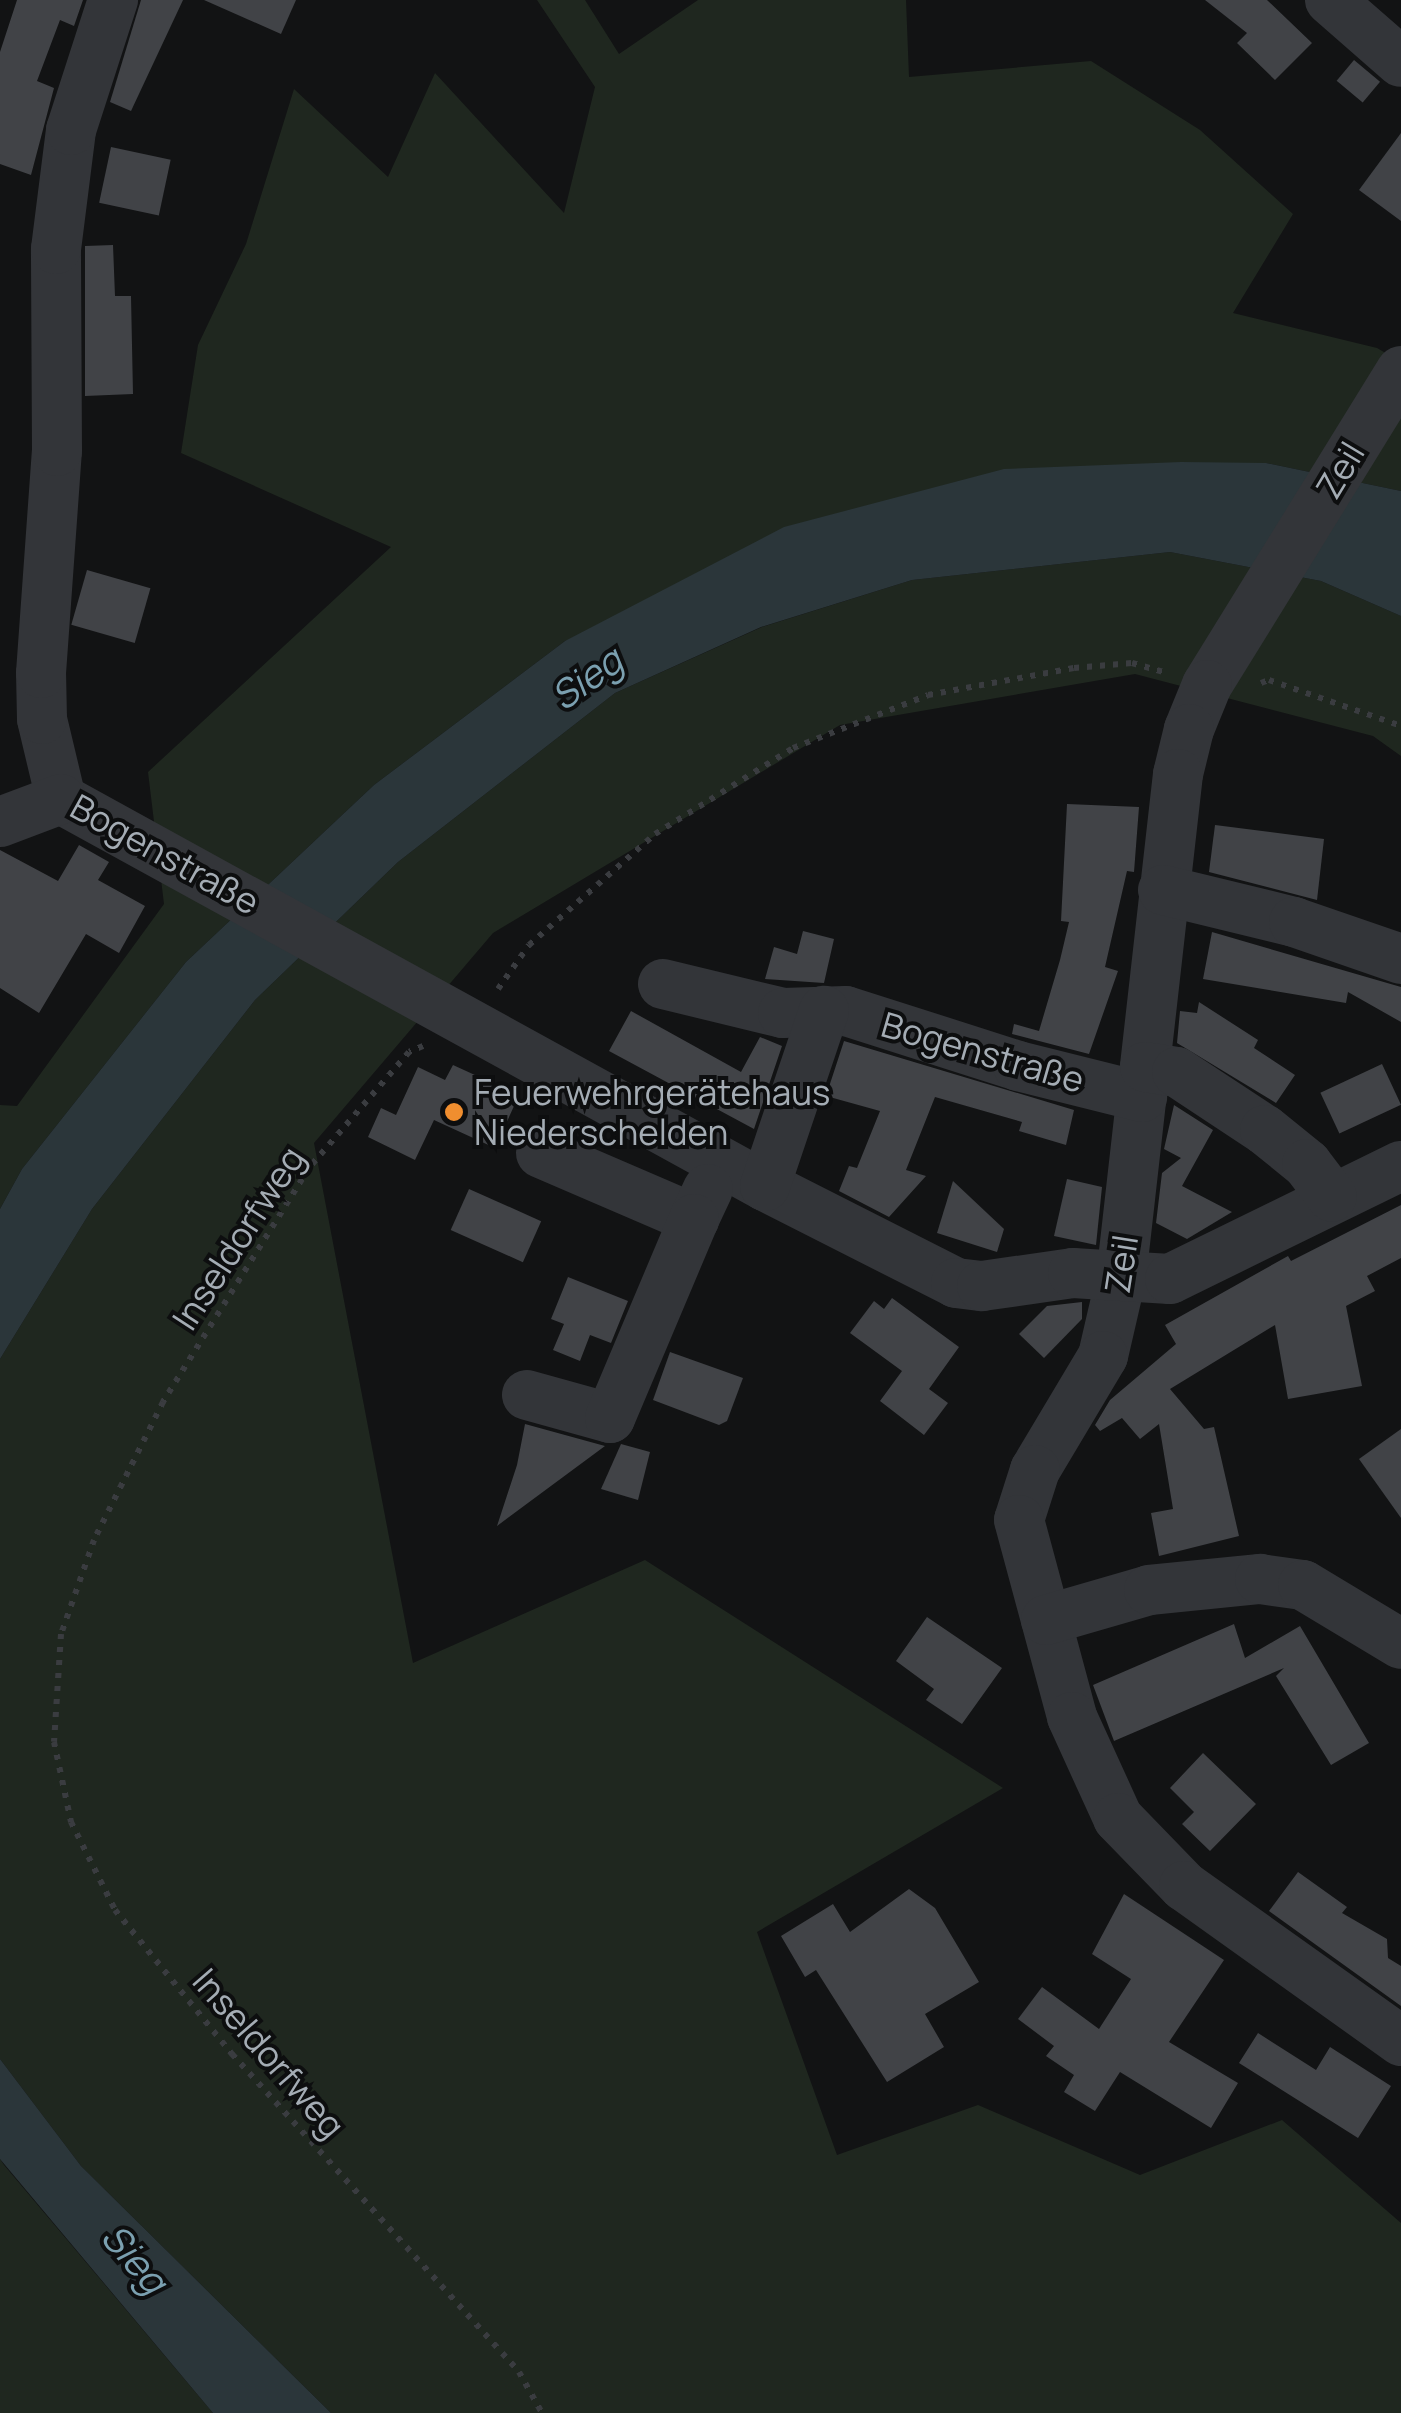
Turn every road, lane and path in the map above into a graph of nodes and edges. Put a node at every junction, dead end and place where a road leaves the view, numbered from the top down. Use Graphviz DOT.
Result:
graph roads {
  1 [pos="113,0"];
  2 [pos="1330,0"];
  3 [pos="1401,62"];
  4 [pos="1394,382"];
  5 [pos="1218,670"];
  6 [pos="1401,726"];
  7 [pos="60,799"];
  8 [pos="0,822"];
  9 [pos="1164,890"];
  10 [pos="1401,959"];
  11 [pos="662,984"];
  12 [pos="824,1012"];
  13 [pos="472,1026"];
  14 [pos="1144,1082"];
  15 [pos="541,1152"];
  16 [pos="722,1162"];
  17 [pos="1401,1166"];
  18 [pos="765,1186"];
  19 [pos="1332,1197"];
  20 [pos="694,1220"];
  21 [pos="1120,1278"];
  22 [pos="527,1395"];
  23 [pos="1046,1620"];
  24 [pos="1401,1644"];
  25 [pos="1401,2041"];
  26 [pos="542,2413"];
  1 -- 7 [label="street, Bogenstraße"];
  2 -- 3 [label="street"];
  4 -- 5 [label="street, Zeil"];
  5 -- 6 [label="path"];
  5 -- 9 [label="street, Zeil"];
  5 -- 13 [label="path"];
  7 -- 8 [label="street"];
  7 -- 13 [label="street, Bogenstraße"];
  9 -- 10 [label="street"];
  9 -- 14 [label="street, Zeil"];
  11 -- 12 [label="street, Bogenstraße"];
  12 -- 14 [label="street, Bogenstraße"];
  12 -- 18 [label="street"];
  13 -- 16 [label="street, Bogenstraße"];
  13 -- 26 [label="path, Inseldorfweg"];
  14 -- 19 [label="street, Bogenstraße"];
  14 -- 21 [label="street, Zeil"];
  15 -- 20 [label="street"];
  16 -- 18 [label="street, Bogenstraße"];
  16 -- 20 [label="street"];
  17 -- 19 [label="street, Bogenstraße"];
  18 -- 21 [label="street, Bogenstraße"];
  19 -- 21 [label="street, Bogenstraße"];
  20 -- 22 [label="street"];
  21 -- 23 [label="street, Zeil"];
  23 -- 24 [label="street"];
  23 -- 25 [label="street, Zeil"];
}
